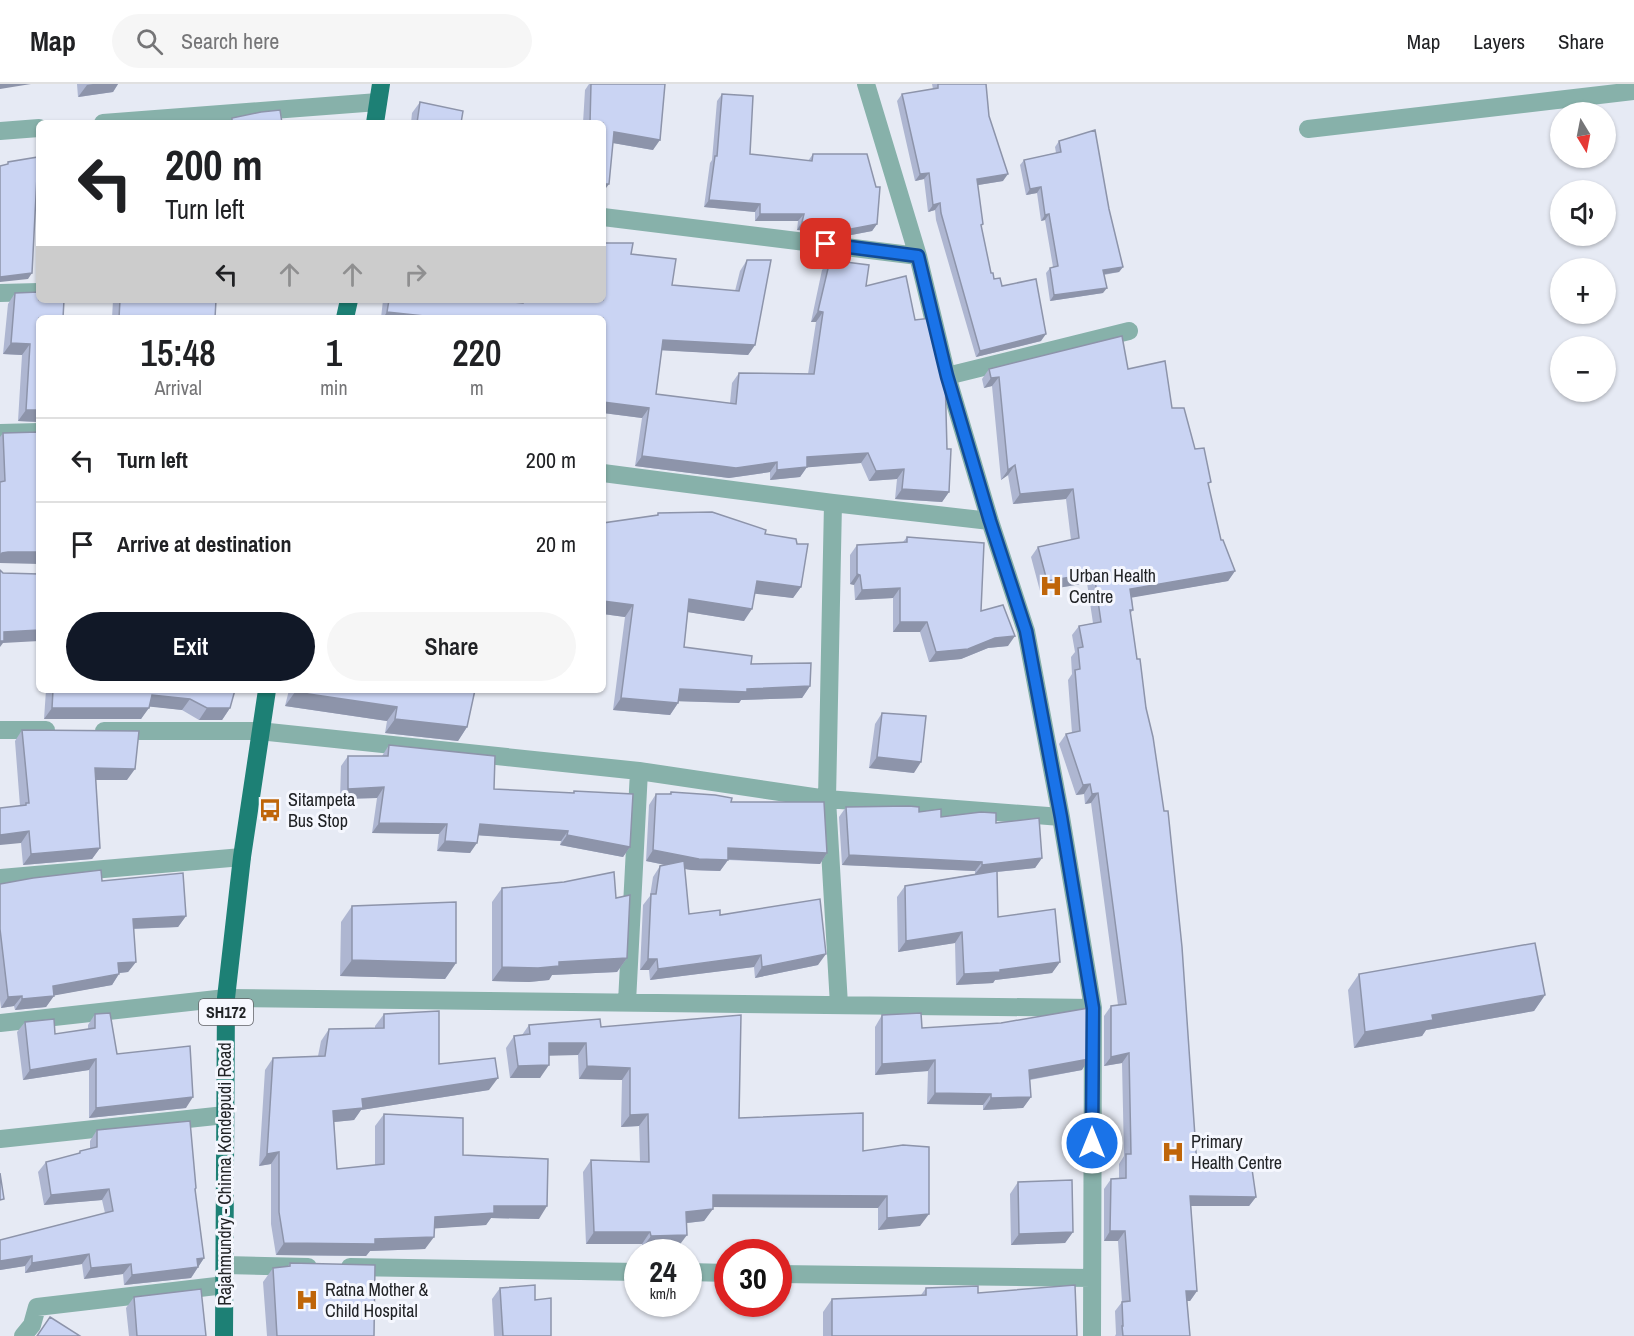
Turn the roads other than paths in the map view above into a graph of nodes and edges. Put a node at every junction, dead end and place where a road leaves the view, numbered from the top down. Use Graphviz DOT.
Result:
graph roads {
  1 [pos="866,84"];
  2 [pos="1634,91"];
  3 [pos="379,93"];
  4 [pos="131,120"];
  5 [pos="375,120"];
  6 [pos="36,128"];
  7 [pos="1308,129"];
  8 [pos="0,131"];
  9 [pos="606,217"];
  10 [pos="918,256"];
  11 [pos="36,292"];
  12 [pos="0,293"];
  13 [pos="1129,331"];
  14 [pos="947,376"];
  15 [pos="36,432"];
  16 [pos="0,433"];
  17 [pos="606,473"];
  18 [pos="833,503"];
  19 [pos="990,521"];
  20 [pos="266,693"];
  21 [pos="0,730"];
  22 [pos="59,730"];
  23 [pos="82,730"];
  24 [pos="260,731"];
  25 [pos="639,771"];
  26 [pos="827,799"];
  27 [pos="1061,817"];
  28 [pos="242,857"];
  29 [pos="0,878"];
  30 [pos="226,998"];
  31 [pos="627,1002"];
  32 [pos="839,1005"];
  33 [pos="1093,1008"];
  34 [pos="0,1023"];
  35 [pos="225,1115"];
  36 [pos="0,1139"];
  37 [pos="225,1265"];
  38 [pos="624,1272"];
  39 [pos="792,1274"];
  40 [pos="1091,1278"];
  41 [pos="225,1285"];
  42 [pos="23,1336"];
  43 [pos="224,1336"];
  44 [pos="1092,1336"];
  1 -- 10 [label="street"];
  2 -- 7 [label="street"];
  3 -- 4 [label="street"];
  3 -- 5 [label="main road"];
  6 -- 8 [label="street"];
  9 -- 10 [label="street"];
  10 -- 14 [label="street"];
  11 -- 12 [label="street"];
  13 -- 14 [label="street"];
  14 -- 19 [label="street"];
  15 -- 16 [label="street"];
  17 -- 18 [label="street"];
  18 -- 19 [label="street"];
  18 -- 26 [label="street"];
  19 -- 27 [label="street"];
  20 -- 24 [label="main road, Rajahmundry - Chinna Kondepudi Road / SH172"];
  21 -- 22 [label="street"];
  23 -- 24 [label="street"];
  24 -- 25 [label="street"];
  24 -- 28 [label="main road, Rajahmundry - Chinna Kondepudi Road / SH172"];
  25 -- 26 [label="street"];
  25 -- 31 [label="street"];
  26 -- 27 [label="street"];
  26 -- 32 [label="street"];
  27 -- 33 [label="street"];
  28 -- 29 [label="street"];
  28 -- 30 [label="main road, Rajahmundry - Chinna Kondepudi Road / SH172"];
  30 -- 31 [label="street"];
  30 -- 34 [label="street"];
  30 -- 35 [label="main road, Rajahmundry - Chinna Kondepudi Road / SH172"];
  31 -- 32 [label="street"];
  32 -- 33 [label="street"];
  33 -- 40 [label="street"];
  35 -- 36 [label="street"];
  35 -- 37 [label="main road, Rajahmundry - Chinna Kondepudi Road / SH172"];
  37 -- 38 [label="street"];
  37 -- 41 [label="main road, Rajahmundry - Chinna Kondepudi Road / SH172"];
  39 -- 40 [label="street"];
  40 -- 44 [label="street"];
  41 -- 42 [label="street"];
  41 -- 43 [label="main road, Rajahmundry - Chinna Kondepudi Road / SH172"];
}
